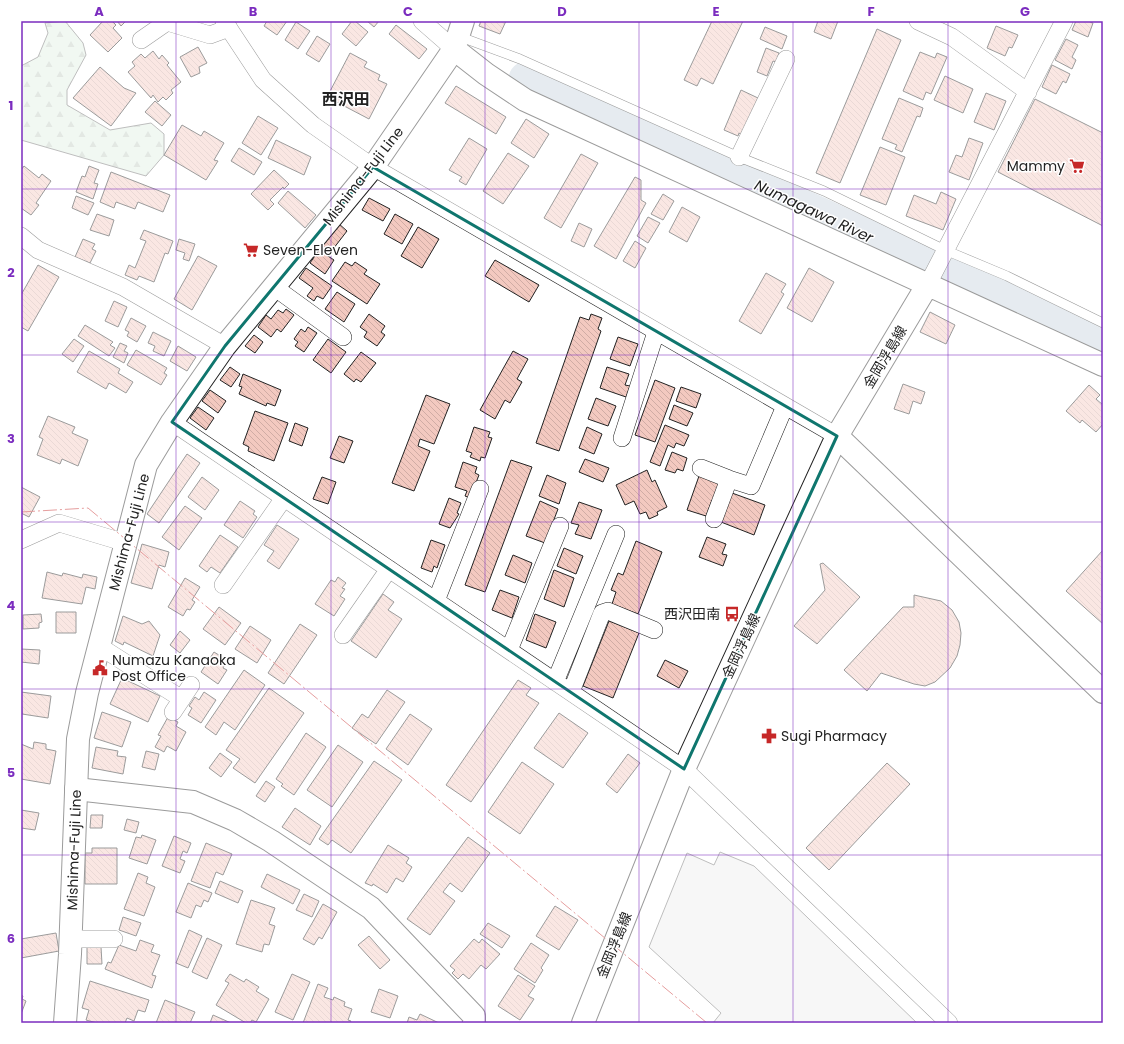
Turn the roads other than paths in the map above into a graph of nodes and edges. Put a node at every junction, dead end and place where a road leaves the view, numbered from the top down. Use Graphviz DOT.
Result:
graph roads {
  1 [pos="422,21"];
  2 [pos="918,21"];
  3 [pos="1064,21"];
  4 [pos="226,25"];
  5 [pos="458,35"];
  6 [pos="141,40"];
  7 [pos="786,59"];
  8 [pos="1028,92"];
  9 [pos="739,156"];
  10 [pos="373,167"];
  11 [pos="21,236"];
  12 [pos="945,250"];
  13 [pos="928,284"];
  14 [pos="274,287"];
  15 [pos="1103,323"];
  16 [pos="656,332"];
  17 [pos="343,336"];
  18 [pos="225,346"];
  19 [pos="1103,365"];
  20 [pos="785,406"];
  21 [pos="172,422"];
  22 [pos="837,436"];
  23 [pos="622,438"];
  24 [pos="701,468"];
  25 [pos="729,479"];
  26 [pos="480,489"];
  27 [pos="284,498"];
  28 [pos="714,520"];
  29 [pos="560,526"];
  30 [pos="616,534"];
  31 [pos="21,540"];
  32 [pos="126,543"];
  33 [pos="389,569"];
  34 [pos="223,585"];
  35 [pos="436,601"];
  36 [pos="654,630"];
  37 [pos="342,635"];
  38 [pos="99,646"];
  39 [pos="509,650"];
  40 [pos="555,682"];
  41 [pos="571,692"];
  42 [pos="1103,692"];
  43 [pos="182,699"];
  44 [pos="684,769"];
  45 [pos="76,789"];
  46 [pos="70,939"];
  47 [pos="114,939"];
  48 [pos="65,1023"];
  49 [pos="474,1023"];
  50 [pos="583,1023"];
  51 [pos="949,1023"];
  1 -- 5 [label="street"];
  2 -- 8 [label="street"];
  3 -- 8 [label="street"];
  4 -- 6 [label="street"];
  4 -- 10 [label="street"];
  5 -- 9 [label="lane"];
  5 -- 10 [label="street, Mishima-Fuji Line"];
  5 -- 13 [label="street"];
  7 -- 9 [label="street"];
  8 -- 12 [label="street"];
  9 -- 12 [label="lane"];
  10 -- 14 [label="street, Mishima-Fuji Line"];
  10 -- 16 [label="street"];
  11 -- 18 [label="street"];
  12 -- 13 [label="street"];
  12 -- 15 [label="lane"];
  13 -- 19 [label="street"];
  13 -- 22 [label="street, 金岡浮島線"];
  14 -- 17 [label="street"];
  14 -- 18 [label="street, Mishima-Fuji Line"];
  16 -- 20 [label="street"];
  16 -- 23 [label="street"];
  18 -- 21 [label="street, Mishima-Fuji Line"];
  20 -- 22 [label="street"];
  20 -- 25 [label="street"];
  21 -- 27 [label="street"];
  21 -- 32 [label="street, Mishima-Fuji Line"];
  22 -- 42 [label="street"];
  22 -- 44 [label="street, 金岡浮島線"];
  24 -- 25 [label="street"];
  25 -- 28 [label="street"];
  26 -- 35 [label="street"];
  27 -- 33 [label="street"];
  27 -- 34 [label="street"];
  29 -- 39 [label="street"];
  30 -- 40 [label="street"];
  31 -- 32 [label="street"];
  32 -- 38 [label="street, Mishima-Fuji Line"];
  33 -- 35 [label="street"];
  33 -- 37 [label="street"];
  35 -- 39 [label="street"];
  36 -- 41 [label="street"];
  38 -- 43 [label="street"];
  38 -- 45 [label="street, Mishima-Fuji Line"];
  39 -- 40 [label="street"];
  40 -- 41 [label="street"];
  41 -- 44 [label="street"];
  44 -- 50 [label="street, 金岡浮島線"];
  44 -- 51 [label="street"];
  45 -- 46 [label="street, Mishima-Fuji Line"];
  45 -- 49 [label="street"];
  46 -- 47 [label="street"];
  46 -- 48 [label="street, Mishima-Fuji Line"];
}
